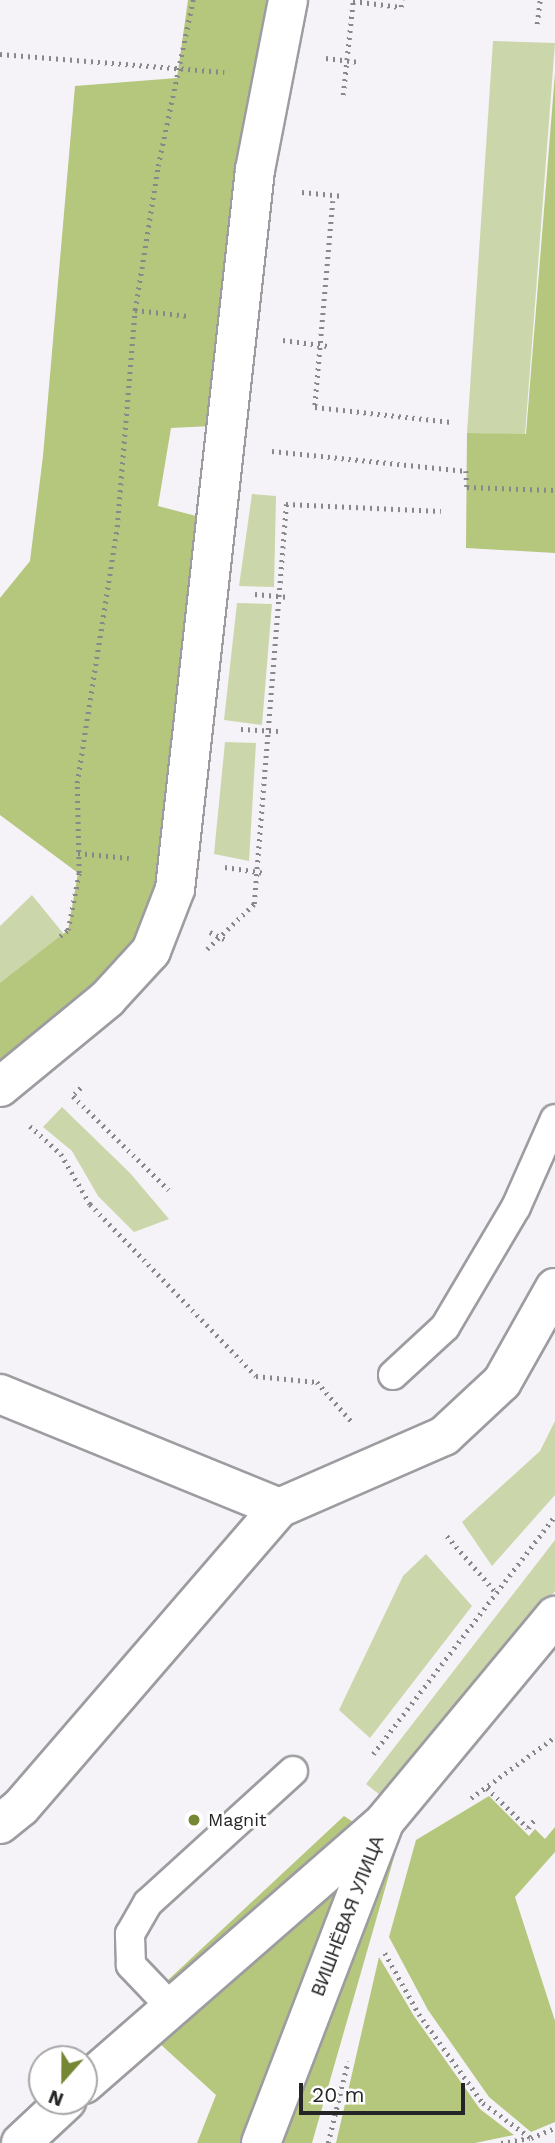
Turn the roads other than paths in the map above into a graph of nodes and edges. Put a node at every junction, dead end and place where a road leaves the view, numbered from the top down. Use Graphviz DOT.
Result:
graph roads {
  1 [pos="288,0"];
  2 [pos="0,1087"];
  3 [pos="555,1119"];
  4 [pos="555,1287"];
  5 [pos="393,1375"];
  6 [pos="0,1394"];
  7 [pos="279,1508"];
  8 [pos="555,1616"];
  9 [pos="293,1771"];
  10 [pos="384,1822"];
  11 [pos="0,1824"];
  12 [pos="170,2006"];
  13 [pos="98,2071"];
  14 [pos="51,2115"];
  15 [pos="21,2143"];
  16 [pos="261,2143"];
  1 -- 2 [label="street"];
  3 -- 5 [label="lane"];
  4 -- 7 [label="street"];
  6 -- 7 [label="street"];
  7 -- 11 [label="street"];
  8 -- 10 [label="street, ВИШНЁВАЯ УЛИЦА"];
  9 -- 12 [label="lane"];
  10 -- 12 [label="street"];
  10 -- 16 [label="street, ВИШНЁВАЯ УЛИЦА"];
  12 -- 13 [label="street"];
  14 -- 15 [label="street"];
}
